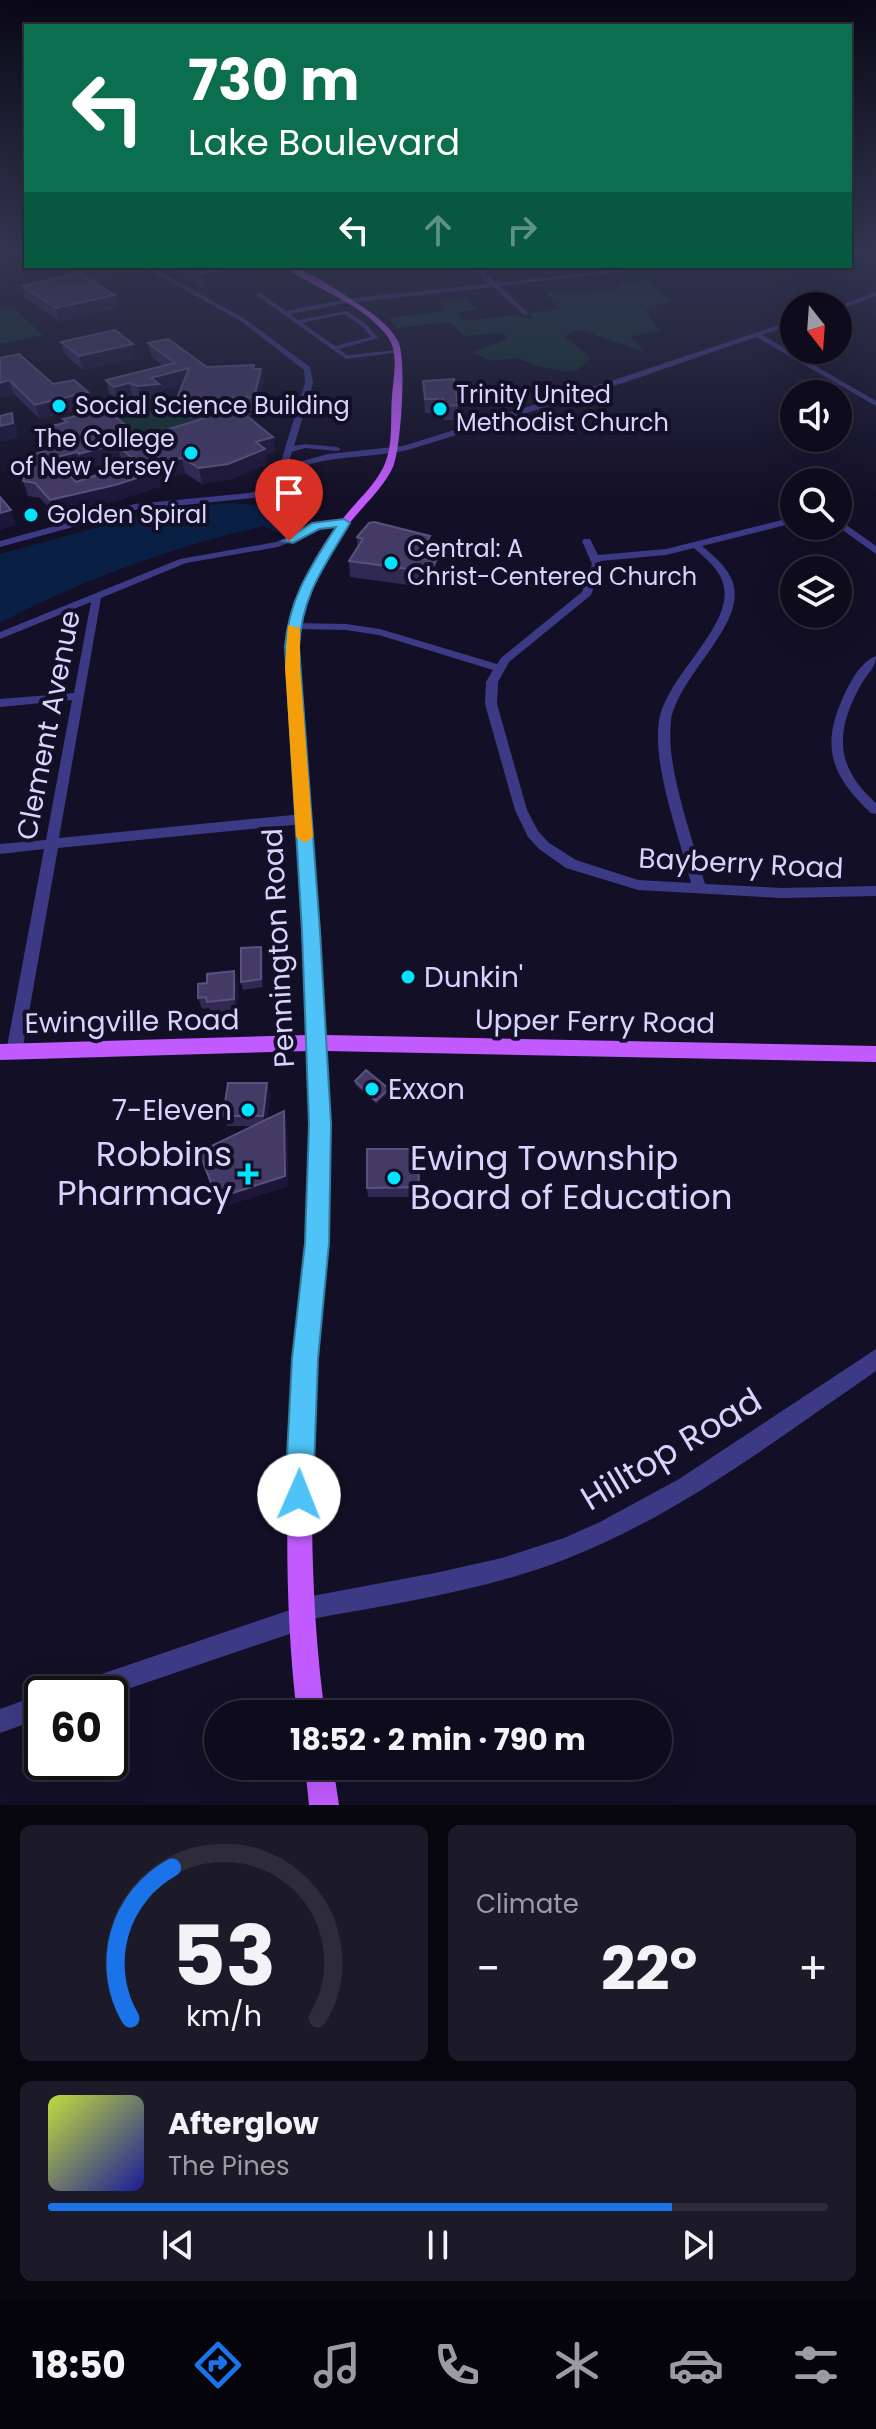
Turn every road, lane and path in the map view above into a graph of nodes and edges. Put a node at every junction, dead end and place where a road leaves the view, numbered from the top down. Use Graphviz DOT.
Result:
graph roads {
  1 [pos="260,333"];
  2 [pos="312,333"];
  3 [pos="371,333"];
  4 [pos="387,333"];
  5 [pos="762,333"];
  6 [pos="757,335"];
  7 [pos="334,348"];
  8 [pos="398,356"];
  9 [pos="876,404"];
  10 [pos="295,432"];
  11 [pos="319,447"];
  12 [pos="393,451"];
  13 [pos="289,452"];
  14 [pos="311,459"];
  15 [pos="283,471"];
  16 [pos="344,523"];
  17 [pos="780,524"];
  18 [pos="852,533"];
  19 [pos="587,541"];
  20 [pos="0,544"];
  21 [pos="696,545"];
  22 [pos="876,551"];
  23 [pos="596,558"];
  24 [pos="97,595"];
  25 [pos="293,626"];
  26 [pos="0,636"];
  27 [pos="876,659"];
  28 [pos="498,668"];
  29 [pos="77,696"];
  30 [pos="0,703"];
  31 [pos="876,810"];
  32 [pos="303,819"];
  33 [pos="50,844"];
  34 [pos="0,849"];
  35 [pos="700,890"];
  36 [pos="876,891"];
  37 [pos="314,1043"];
  38 [pos="7,1052"];
  39 [pos="876,1054"];
  40 [pos="876,1359"];
  41 [pos="301,1614"];
  42 [pos="128,1676"];
  43 [pos="310,1700"];
  44 [pos="24,1712"];
  45 [pos="0,1721"];
  46 [pos="321,1780"];
  47 [pos="324,1805"];
  1 -- 10 [label="street"];
  2 -- 7 [label="street"];
  3 -- 7 [label="street"];
  4 -- 8 [label="main road"];
  5 -- 6 [label="street"];
  6 -- 9 [label="street"];
  6 -- 12 [label="street"];
  7 -- 8 [label="street"];
  8 -- 12 [label="main road, Pennington Road"];
  10 -- 11 [label="street"];
  10 -- 13 [label="street"];
  11 -- 12 [label="street"];
  11 -- 13 [label="street"];
  12 -- 14 [label="street"];
  12 -- 16 [label="main road, Pennington Road"];
  13 -- 14 [label="street"];
  13 -- 15 [label="street"];
  14 -- 15 [label="street"];
  15 -- 20 [label="street"];
  16 -- 24 [label="street"];
  16 -- 25 [label="main road, Pennington Road"];
  17 -- 21 [label="street"];
  18 -- 22 [label="street"];
  19 -- 23 [label="street"];
  21 -- 23 [label="street"];
  21 -- 35 [label="street"];
  23 -- 28 [label="street"];
  24 -- 26 [label="street"];
  24 -- 29 [label="street, Clement Avenue"];
  25 -- 28 [label="street"];
  25 -- 32 [label="main road, Pennington Road"];
  27 -- 31 [label="street"];
  28 -- 35 [label="street, Bayberry Road"];
  29 -- 30 [label="street"];
  29 -- 33 [label="street, Clement Avenue"];
  32 -- 33 [label="street"];
  32 -- 37 [label="main road, Pennington Road"];
  33 -- 34 [label="street"];
  33 -- 38 [label="street, Clement Avenue"];
  35 -- 36 [label="street, Bayberry Road"];
  37 -- 38 [label="main road, Ewingville Road"];
  37 -- 39 [label="main road, Upper Ferry Road"];
  37 -- 41 [label="main road, Pennington Road"];
  40 -- 41 [label="street, Hilltop Road"];
  41 -- 42 [label="street, Hilltop Road"];
  41 -- 43 [label="main road, Pennington Road"];
  44 -- 45 [label="street"];
  46 -- 47 [label="main road"];
}
